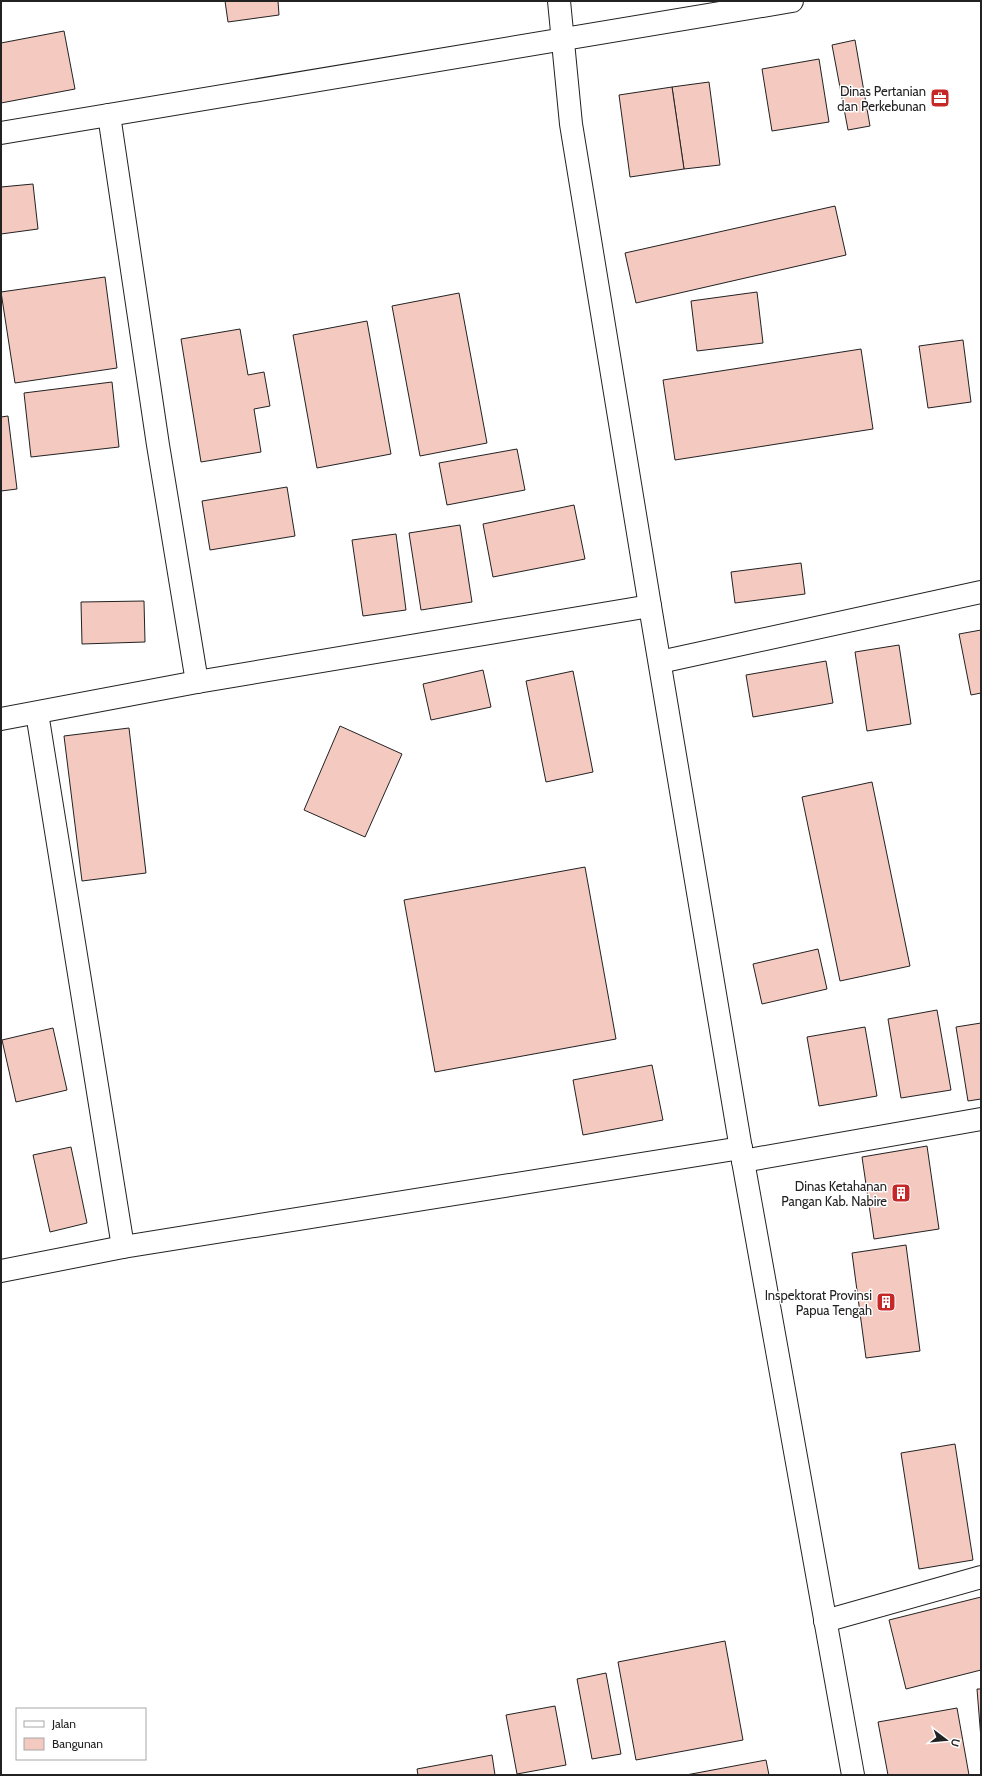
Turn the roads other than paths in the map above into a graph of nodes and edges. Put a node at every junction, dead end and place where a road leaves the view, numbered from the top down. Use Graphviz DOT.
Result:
graph roads {
  1 [pos="559,1"];
  2 [pos="792,1"];
  3 [pos="562,40"];
  4 [pos="109,115"];
  5 [pos="1,133"];
  6 [pos="981,592"];
  7 [pos="650,606"];
  8 [pos="660,662"];
  9 [pos="197,682"];
  10 [pos="37,713"];
  11 [pos="1,719"];
  12 [pos="981,1119"];
  13 [pos="742,1154"];
  14 [pos="123,1248"];
  15 [pos="1,1271"];
  16 [pos="981,1577"];
  17 [pos="826,1621"];
  18 [pos="852,1775"];
  1 -- 3 [label="main road"];
  2 -- 3 [label="main road"];
  3 -- 4 [label="main road"];
  3 -- 7 [label="main road"];
  4 -- 5 [label="main road"];
  4 -- 9 [label="main road"];
  6 -- 8 [label="main road"];
  7 -- 8 [label="main road"];
  7 -- 9 [label="main road"];
  8 -- 13 [label="main road"];
  9 -- 10 [label="main road"];
  10 -- 11 [label="main road"];
  10 -- 14 [label="main road"];
  12 -- 13 [label="main road"];
  13 -- 14 [label="main road"];
  13 -- 17 [label="main road"];
  14 -- 15 [label="main road"];
  16 -- 17 [label="main road"];
  17 -- 18 [label="main road"];
}
